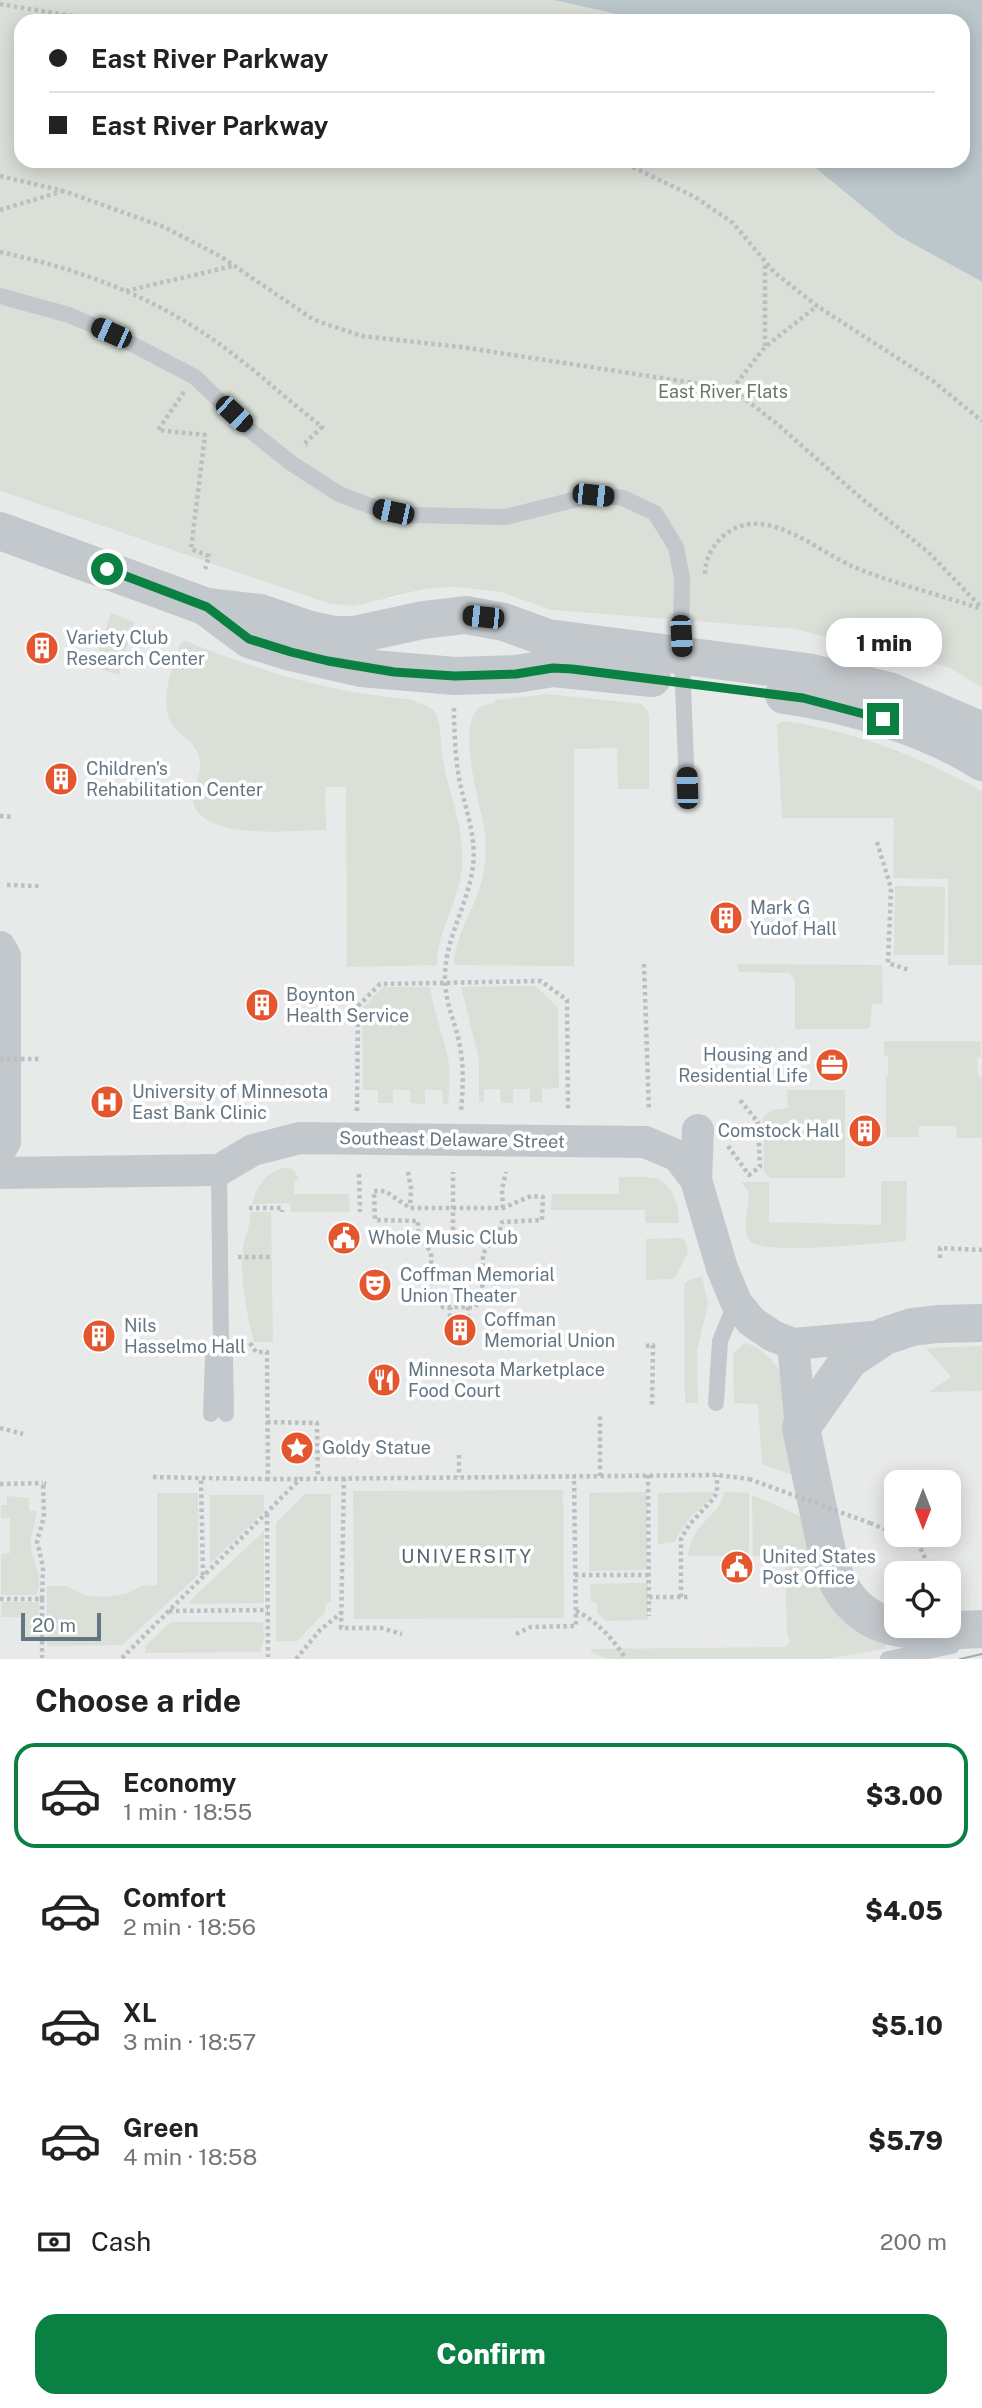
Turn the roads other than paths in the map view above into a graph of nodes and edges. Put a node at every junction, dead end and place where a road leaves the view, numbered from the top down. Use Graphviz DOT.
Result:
graph roads {
  1 [pos="0,296"];
  2 [pos="0,531"];
  3 [pos="207,607"];
  4 [pos="682,668"];
  5 [pos="982,731"];
  6 [pos="982,762"];
  7 [pos="687,788"];
  8 [pos="0,947"];
  9 [pos="698,1130"];
  10 [pos="0,1150"];
  11 [pos="219,1170"];
  12 [pos="0,1173"];
  13 [pos="696,1180"];
  14 [pos="736,1302"];
  15 [pos="982,1323"];
  16 [pos="885,1336"];
  17 [pos="793,1344"];
  18 [pos="716,1402"];
  19 [pos="219,1414"];
  20 [pos="801,1428"];
  21 [pos="982,1629"];
  22 [pos="982,1640"];
  23 [pos="888,1659"];
  1 -- 4 [label="lane"];
  2 -- 3 [label="street"];
  3 -- 4 [label="street"];
  3 -- 4 [label="street"];
  4 -- 5 [label="street"];
  4 -- 6 [label="street"];
  4 -- 7 [label="lane"];
  8 -- 10 [label="street"];
  9 -- 13 [label="street"];
  11 -- 12 [label="street, Southeast Delaware Street"];
  11 -- 13 [label="street, Southeast Delaware Street"];
  11 -- 19 [label="lane"];
  13 -- 14 [label="street, Southeast Delaware Street"];
  14 -- 17 [label="street, Southeast Delaware Street"];
  14 -- 18 [label="lane"];
  15 -- 16 [label="street"];
  16 -- 17 [label="street"];
  16 -- 20 [label="street"];
  17 -- 20 [label="street"];
  20 -- 21 [label="street"];
  22 -- 23 [label="lane"];
}
